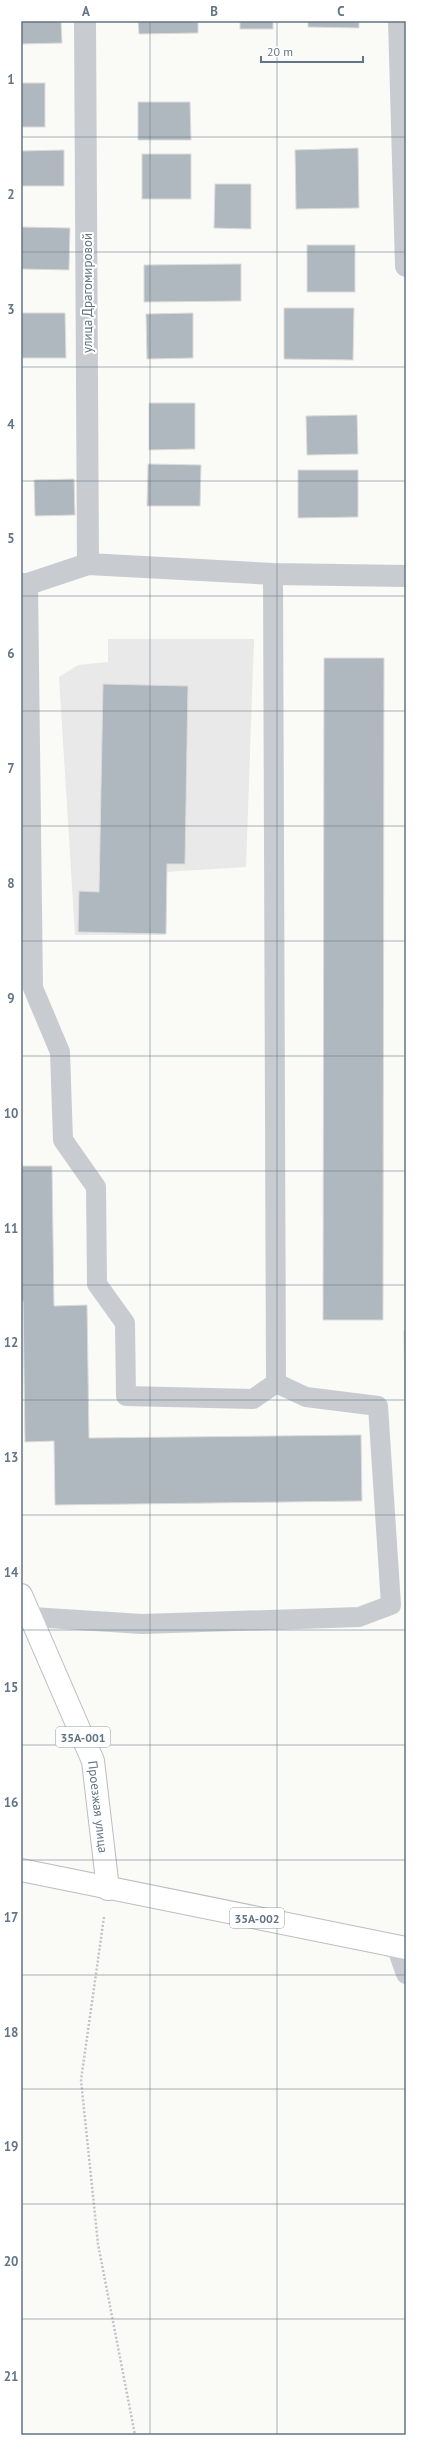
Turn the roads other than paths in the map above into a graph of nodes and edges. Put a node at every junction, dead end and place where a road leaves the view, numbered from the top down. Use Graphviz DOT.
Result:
graph roads {
  1 [pos="85,21"];
  2 [pos="400,21"];
  3 [pos="406,266"];
  4 [pos="88,564"];
  5 [pos="273,574"];
  6 [pos="406,576"];
  7 [pos="24,584"];
  8 [pos="276,1383"];
  9 [pos="21,1595"];
  10 [pos="32,1617"];
  11 [pos="21,1870"];
  12 [pos="108,1889"];
  13 [pos="401,1947"];
  14 [pos="406,1974"];
  1 -- 4 [label="street, улица Драгомировой"];
  2 -- 3 [label="street"];
  4 -- 5 [label="street"];
  4 -- 7 [label="street"];
  5 -- 6 [label="street"];
  5 -- 8 [label="lane"];
  7 -- 8 [label="lane"];
  8 -- 10 [label="lane"];
  9 -- 10 [label="highway, Проезжая улица / 35А-001"];
  10 -- 12 [label="highway, Проезжая улица / 35А-001"];
  11 -- 12 [label="highway, 35А-002"];
  12 -- 13 [label="highway, 35А-002"];
  13 -- 14 [label="lane"];
}
